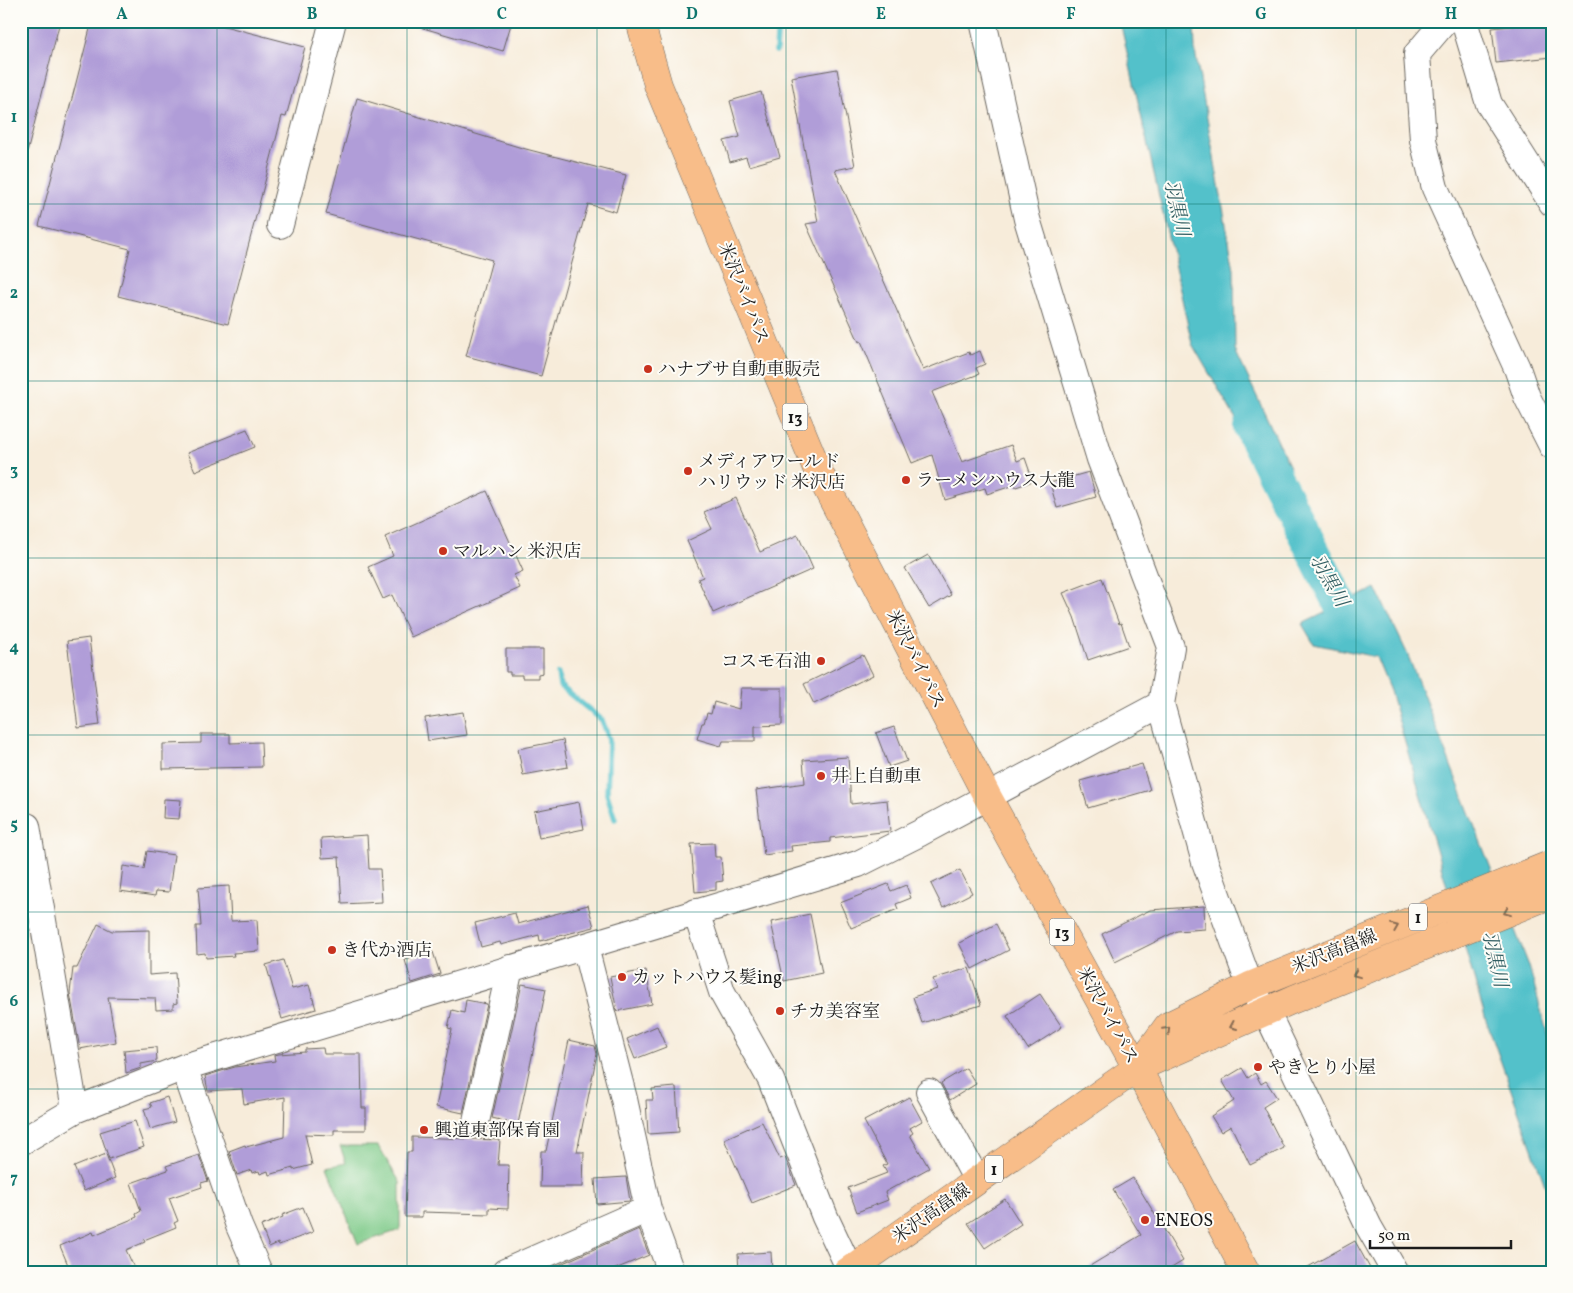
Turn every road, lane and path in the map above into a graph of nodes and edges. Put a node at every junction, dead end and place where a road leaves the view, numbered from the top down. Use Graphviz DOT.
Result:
graph roads {
  1 [pos="332,21"];
  2 [pos="640,21"];
  3 [pos="983,21"];
  4 [pos="1445,21"];
  5 [pos="1464,21"];
  6 [pos="1552,203"];
  7 [pos="280,225"];
  8 [pos="1552,446"];
  9 [pos="1161,704"];
  10 [pos="987,796"];
  11 [pos="27,826"];
  12 [pos="1552,864"];
  13 [pos="1552,894"];
  14 [pos="696,912"];
  15 [pos="584,946"];
  16 [pos="510,968"];
  17 [pos="1250,986"];
  18 [pos="1266,1011"];
  19 [pos="184,1067"];
  20 [pos="1137,1068"];
  21 [pos="929,1092"];
  22 [pos="75,1110"];
  23 [pos="476,1122"];
  24 [pos="21,1142"];
  25 [pos="977,1180"];
  26 [pos="648,1209"];
  27 [pos="849,1271"];
  28 [pos="259,1272"];
  29 [pos="505,1272"];
  30 [pos="671,1272"];
  31 [pos="1246,1272"];
  32 [pos="1395,1272"];
  1 -- 7 [label="street"];
  2 -- 10 [label="main road, 米沢バイパス / 13"];
  3 -- 9 [label="street"];
  4 -- 8 [label="street"];
  5 -- 6 [label="street"];
  9 -- 10 [label="street"];
  9 -- 17 [label="street"];
  10 -- 14 [label="street"];
  10 -- 20 [label="main road, 米沢バイパス / 13"];
  11 -- 22 [label="street"];
  17 -- 12 [label="main road, 米沢高畠線 / 1, one-way"];
  13 -- 18 [label="main road, 米沢高畠線 / 1, one-way"];
  14 -- 15 [label="street"];
  14 -- 27 [label="street"];
  15 -- 16 [label="street"];
  15 -- 26 [label="street"];
  16 -- 19 [label="street"];
  16 -- 23 [label="street"];
  17 -- 18 [label="street"];
  20 -- 17 [label="main road, 米沢高畠線 / 1, one-way"];
  18 -- 20 [label="main road, 米沢高畠線 / 1, one-way"];
  18 -- 32 [label="street"];
  19 -- 22 [label="street"];
  19 -- 28 [label="street"];
  20 -- 25 [label="main road, 米沢高畠線 / 1"];
  20 -- 31 [label="main road, 米沢バイパス / 13"];
  21 -- 25 [label="street"];
  22 -- 24 [label="street"];
  25 -- 27 [label="main road, 米沢高畠線 / 1"];
  26 -- 29 [label="street"];
  26 -- 30 [label="street"];
}
